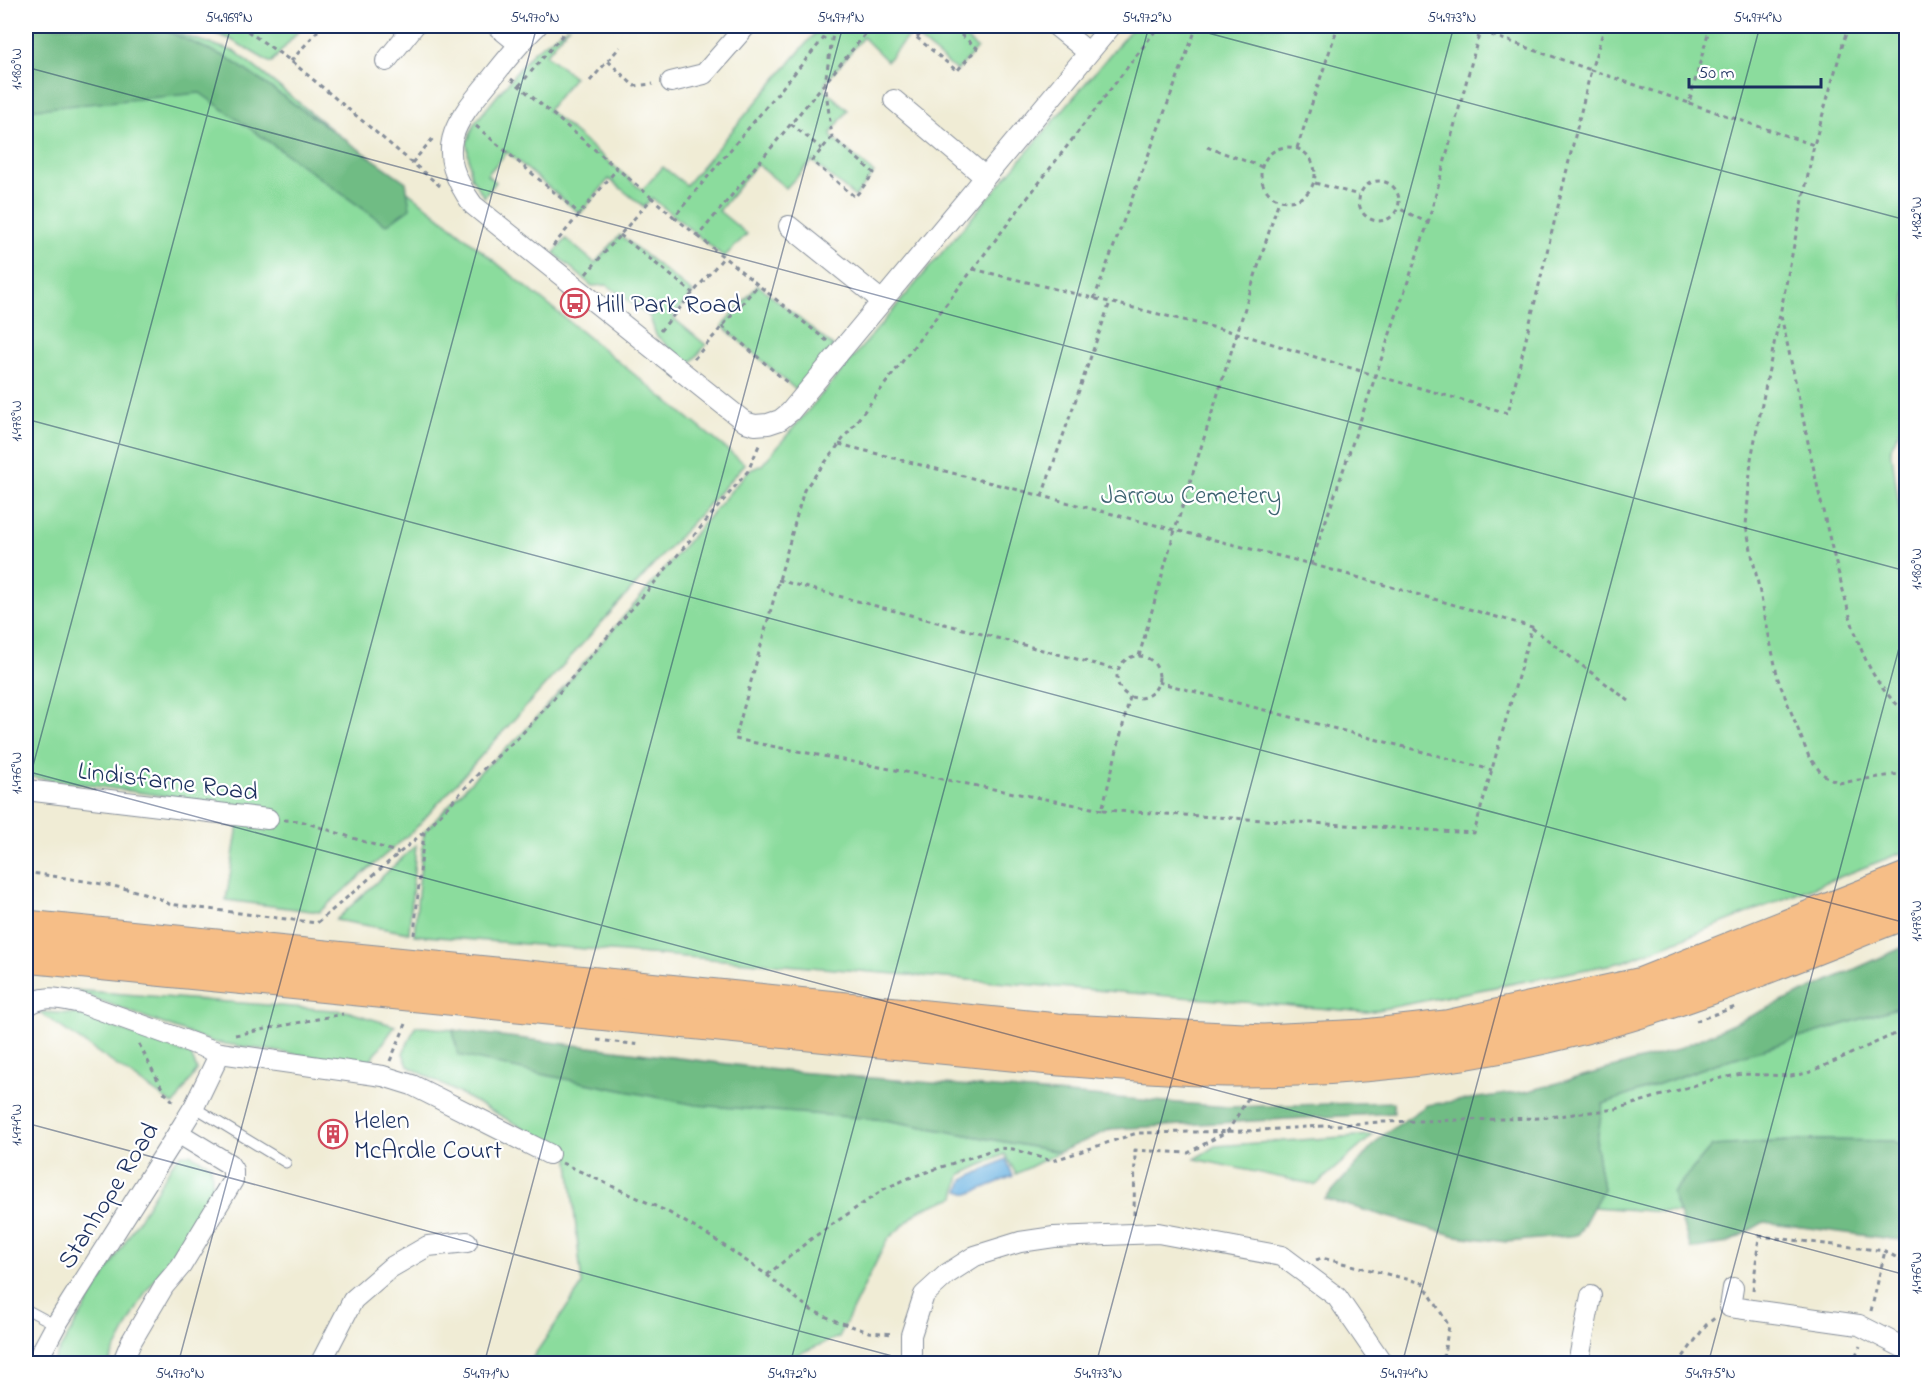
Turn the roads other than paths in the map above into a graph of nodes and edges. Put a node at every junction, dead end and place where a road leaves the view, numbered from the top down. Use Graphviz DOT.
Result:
graph roads {
  1 [pos="414,26"];
  2 [pos="496,26"];
  3 [pos="537,26"];
  4 [pos="746,26"];
  5 [pos="1056,26"];
  6 [pos="1111,26"];
  7 [pos="519,44"];
  8 [pos="1088,52"];
  9 [pos="386,61"];
  10 [pos="671,82"];
  11 [pos="894,100"];
  12 [pos="985,177"];
  13 [pos="789,226"];
  14 [pos="882,301"];
  15 [pos="26,790"];
  16 [pos="268,819"];
  17 [pos="1906,879"];
  18 [pos="26,905"];
  19 [pos="1906,912"];
  20 [pos="26,927"];
  21 [pos="26,956"];
  22 [pos="26,978"];
  23 [pos="488,988"];
  24 [pos="26,1007"];
  25 [pos="220,1053"];
  26 [pos="192,1110"];
  27 [pos="178,1133"];
  28 [pos="549,1154"];
  29 [pos="286,1164"];
  30 [pos="467,1242"];
  31 [pos="1591,1296"];
  32 [pos="1731,1297"];
  33 [pos="26,1309"];
  34 [pos="56,1325"];
  35 [pos="1906,1349"];
  36 [pos="34,1364"];
  37 [pos="122,1364"];
  38 [pos="320,1364"];
  39 [pos="913,1364"];
  40 [pos="1383,1364"];
  41 [pos="1578,1364"];
  1 -- 9 [label="street"];
  2 -- 7 [label="street"];
  3 -- 7 [label="street"];
  4 -- 10 [label="street"];
  5 -- 8 [label="street"];
  6 -- 8 [label="street"];
  7 -- 14 [label="street"];
  8 -- 12 [label="street"];
  11 -- 12 [label="street"];
  12 -- 14 [label="street"];
  13 -- 14 [label="street"];
  15 -- 16 [label="street, Lindisfarne Road"];
  17 -- 23 [label="highway"];
  18 -- 23 [label="highway"];
  19 -- 23 [label="highway"];
  20 -- 23 [label="highway"];
  21 -- 23 [label="highway"];
  22 -- 23 [label="highway"];
  24 -- 25 [label="street"];
  25 -- 26 [label="street, Stanhope Road"];
  25 -- 28 [label="street"];
  26 -- 27 [label="street, Stanhope Road"];
  26 -- 29 [label="lane"];
  27 -- 34 [label="street, Stanhope Road"];
  27 -- 37 [label="street"];
  30 -- 38 [label="street"];
  31 -- 41 [label="street"];
  32 -- 35 [label="street"];
  33 -- 34 [label="lane"];
  34 -- 36 [label="street, Stanhope Road"];
  39 -- 40 [label="street"];
}
